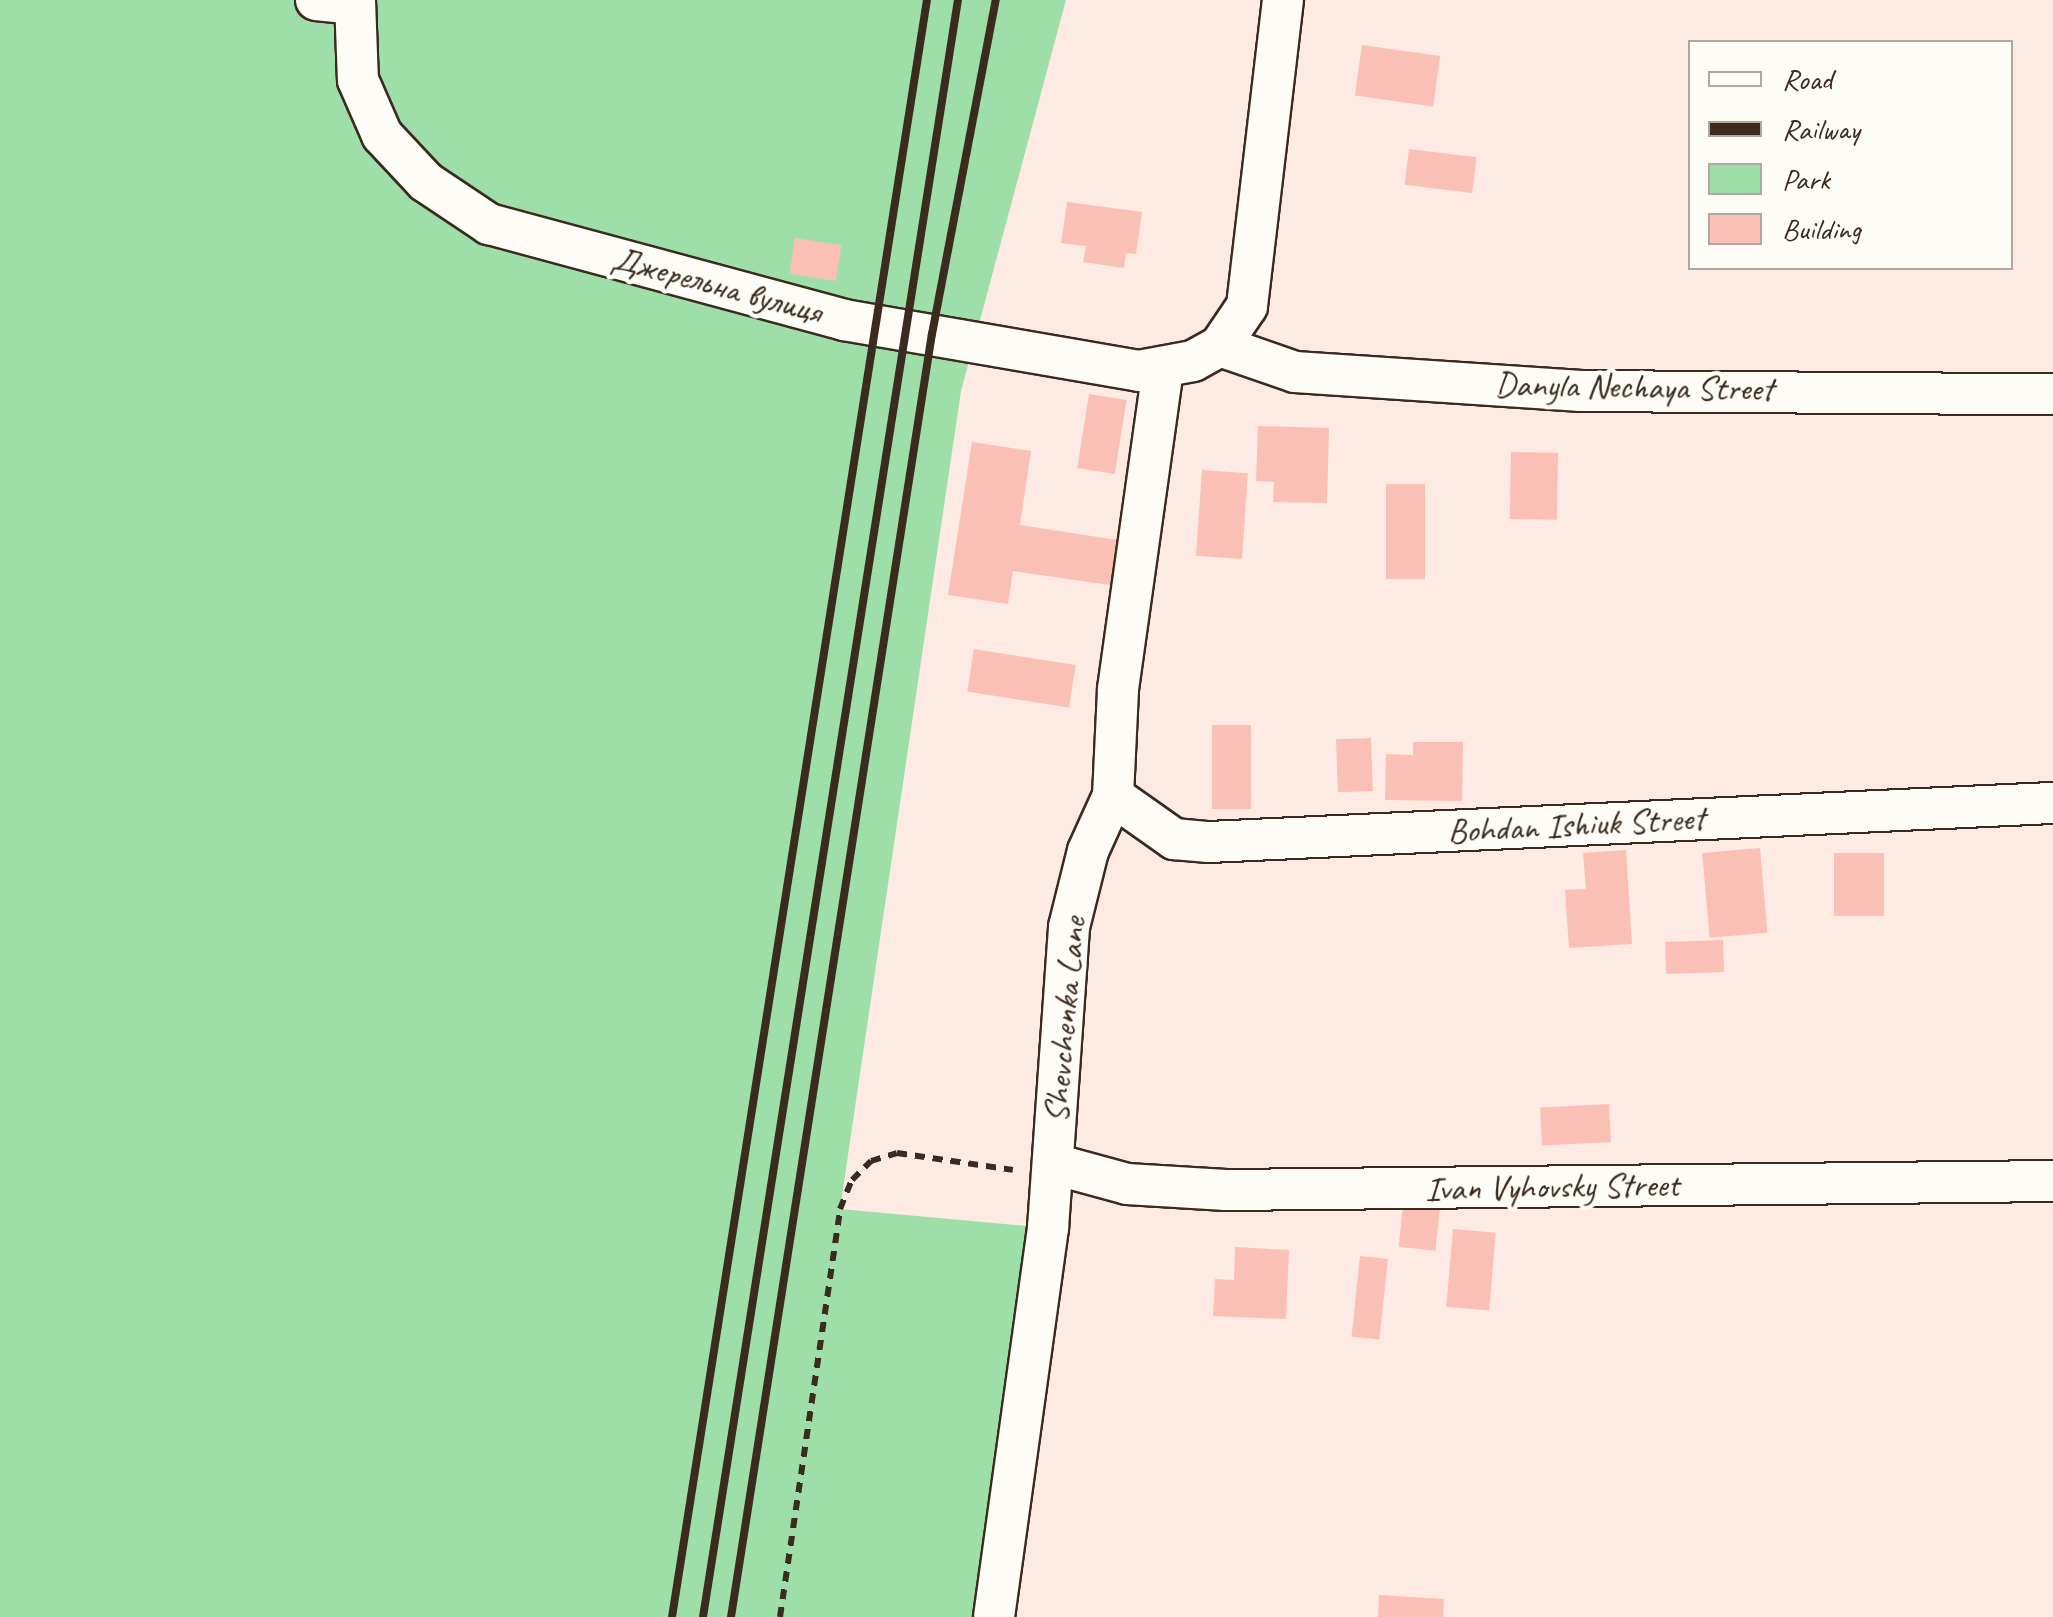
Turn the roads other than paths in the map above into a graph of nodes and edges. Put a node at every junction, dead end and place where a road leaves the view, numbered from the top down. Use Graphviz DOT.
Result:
graph roads {
  1 [pos="1283,0"];
  2 [pos="342,1"];
  3 [pos="1220,346"];
  4 [pos="1163,368"];
  5 [pos="2053,394"];
  6 [pos="1113,796"];
  7 [pos="2053,803"];
  8 [pos="1054,1164"];
  9 [pos="2053,1181"];
  10 [pos="994,1617"];
  1 -- 3 [label="street"];
  2 -- 4 [label="street, Джерельна вулиця"];
  3 -- 4 [label="street, Джерельна вулиця"];
  3 -- 5 [label="street, Danyla Nechaya Street"];
  4 -- 6 [label="street, Shevchenka Lane"];
  6 -- 7 [label="street, Bohdan Ishiuk Street"];
  6 -- 8 [label="street, Shevchenka Lane"];
  8 -- 9 [label="street, Ivan Vyhovsky Street"];
  8 -- 10 [label="street, Shevchenka Lane"];
}
